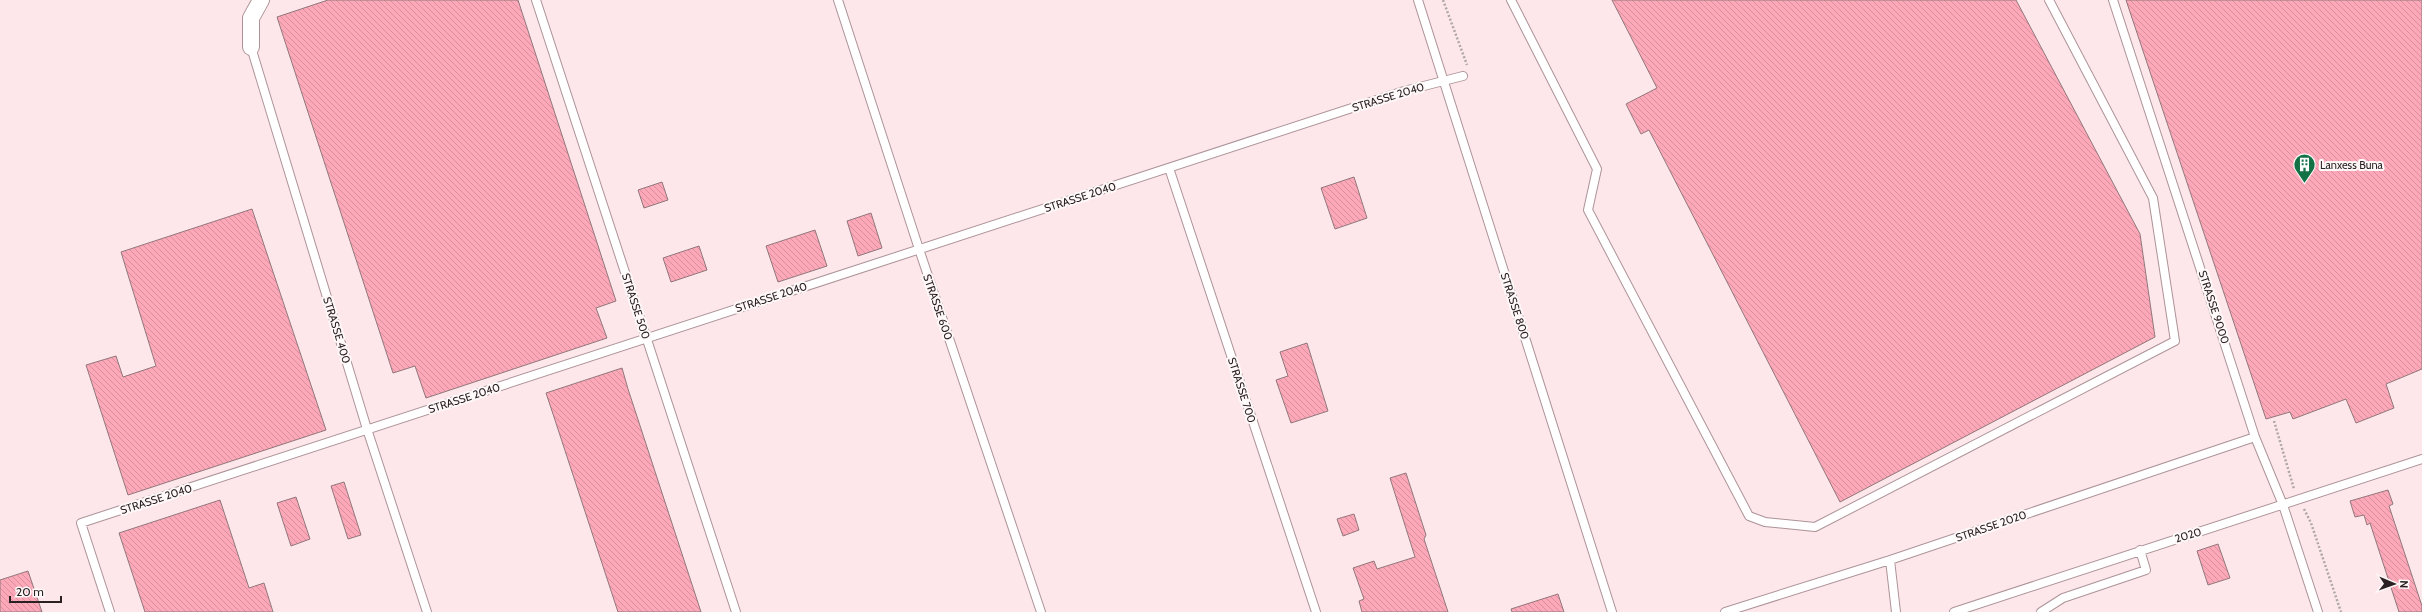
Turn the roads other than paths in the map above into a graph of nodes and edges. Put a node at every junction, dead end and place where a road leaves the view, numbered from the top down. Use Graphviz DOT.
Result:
graph roads {
  1 [pos="261,0"];
  2 [pos="536,0"];
  3 [pos="838,0"];
  4 [pos="1418,0"];
  5 [pos="1511,0"];
  6 [pos="2049,0"];
  7 [pos="2113,0"];
  8 [pos="251,47"];
  9 [pos="1463,76"];
  10 [pos="1444,82"];
  11 [pos="1169,168"];
  12 [pos="919,248"];
  13 [pos="646,338"];
  14 [pos="367,430"];
  15 [pos="2255,437"];
  16 [pos="2422,459"];
  17 [pos="2284,505"];
  18 [pos="2140,550"];
  19 [pos="1890,560"];
  20 [pos="110,612"];
  21 [pos="427,612"];
  22 [pos="736,612"];
  23 [pos="1041,612"];
  24 [pos="1316,612"];
  25 [pos="1612,612"];
  26 [pos="1725,612"];
  27 [pos="1896,612"];
  28 [pos="1954,612"];
  29 [pos="2041,612"];
  30 [pos="2318,612"];
  1 -- 8 [label="street"];
  2 -- 13 [label="lane, STRASSE 500"];
  3 -- 12 [label="lane, STRASSE 600"];
  4 -- 10 [label="lane, STRASSE 800"];
  5 -- 6 [label="lane"];
  7 -- 15 [label="lane, STRASSE 9000"];
  8 -- 14 [label="lane, STRASSE 400"];
  9 -- 10 [label="lane, STRASSE 2040"];
  10 -- 11 [label="lane, STRASSE 2040"];
  10 -- 25 [label="lane, STRASSE 800"];
  11 -- 12 [label="lane, STRASSE 2040"];
  11 -- 24 [label="lane, STRASSE 700"];
  12 -- 13 [label="lane, STRASSE 2040"];
  12 -- 23 [label="lane, STRASSE 600"];
  13 -- 14 [label="lane, STRASSE 2040"];
  13 -- 22 [label="lane, STRASSE 500"];
  14 -- 20 [label="lane, STRASSE 2040"];
  14 -- 21 [label="lane, STRASSE 400"];
  15 -- 17 [label="lane, STRASSE 9000"];
  15 -- 19 [label="lane, STRASSE 2020"];
  16 -- 17 [label="lane, 2020"];
  17 -- 18 [label="lane, 2020"];
  17 -- 30 [label="lane, STRASSE 9000"];
  18 -- 28 [label="lane, 2020"];
  18 -- 29 [label="lane"];
  19 -- 26 [label="lane, STRASSE 2020"];
  19 -- 27 [label="lane"];
}
